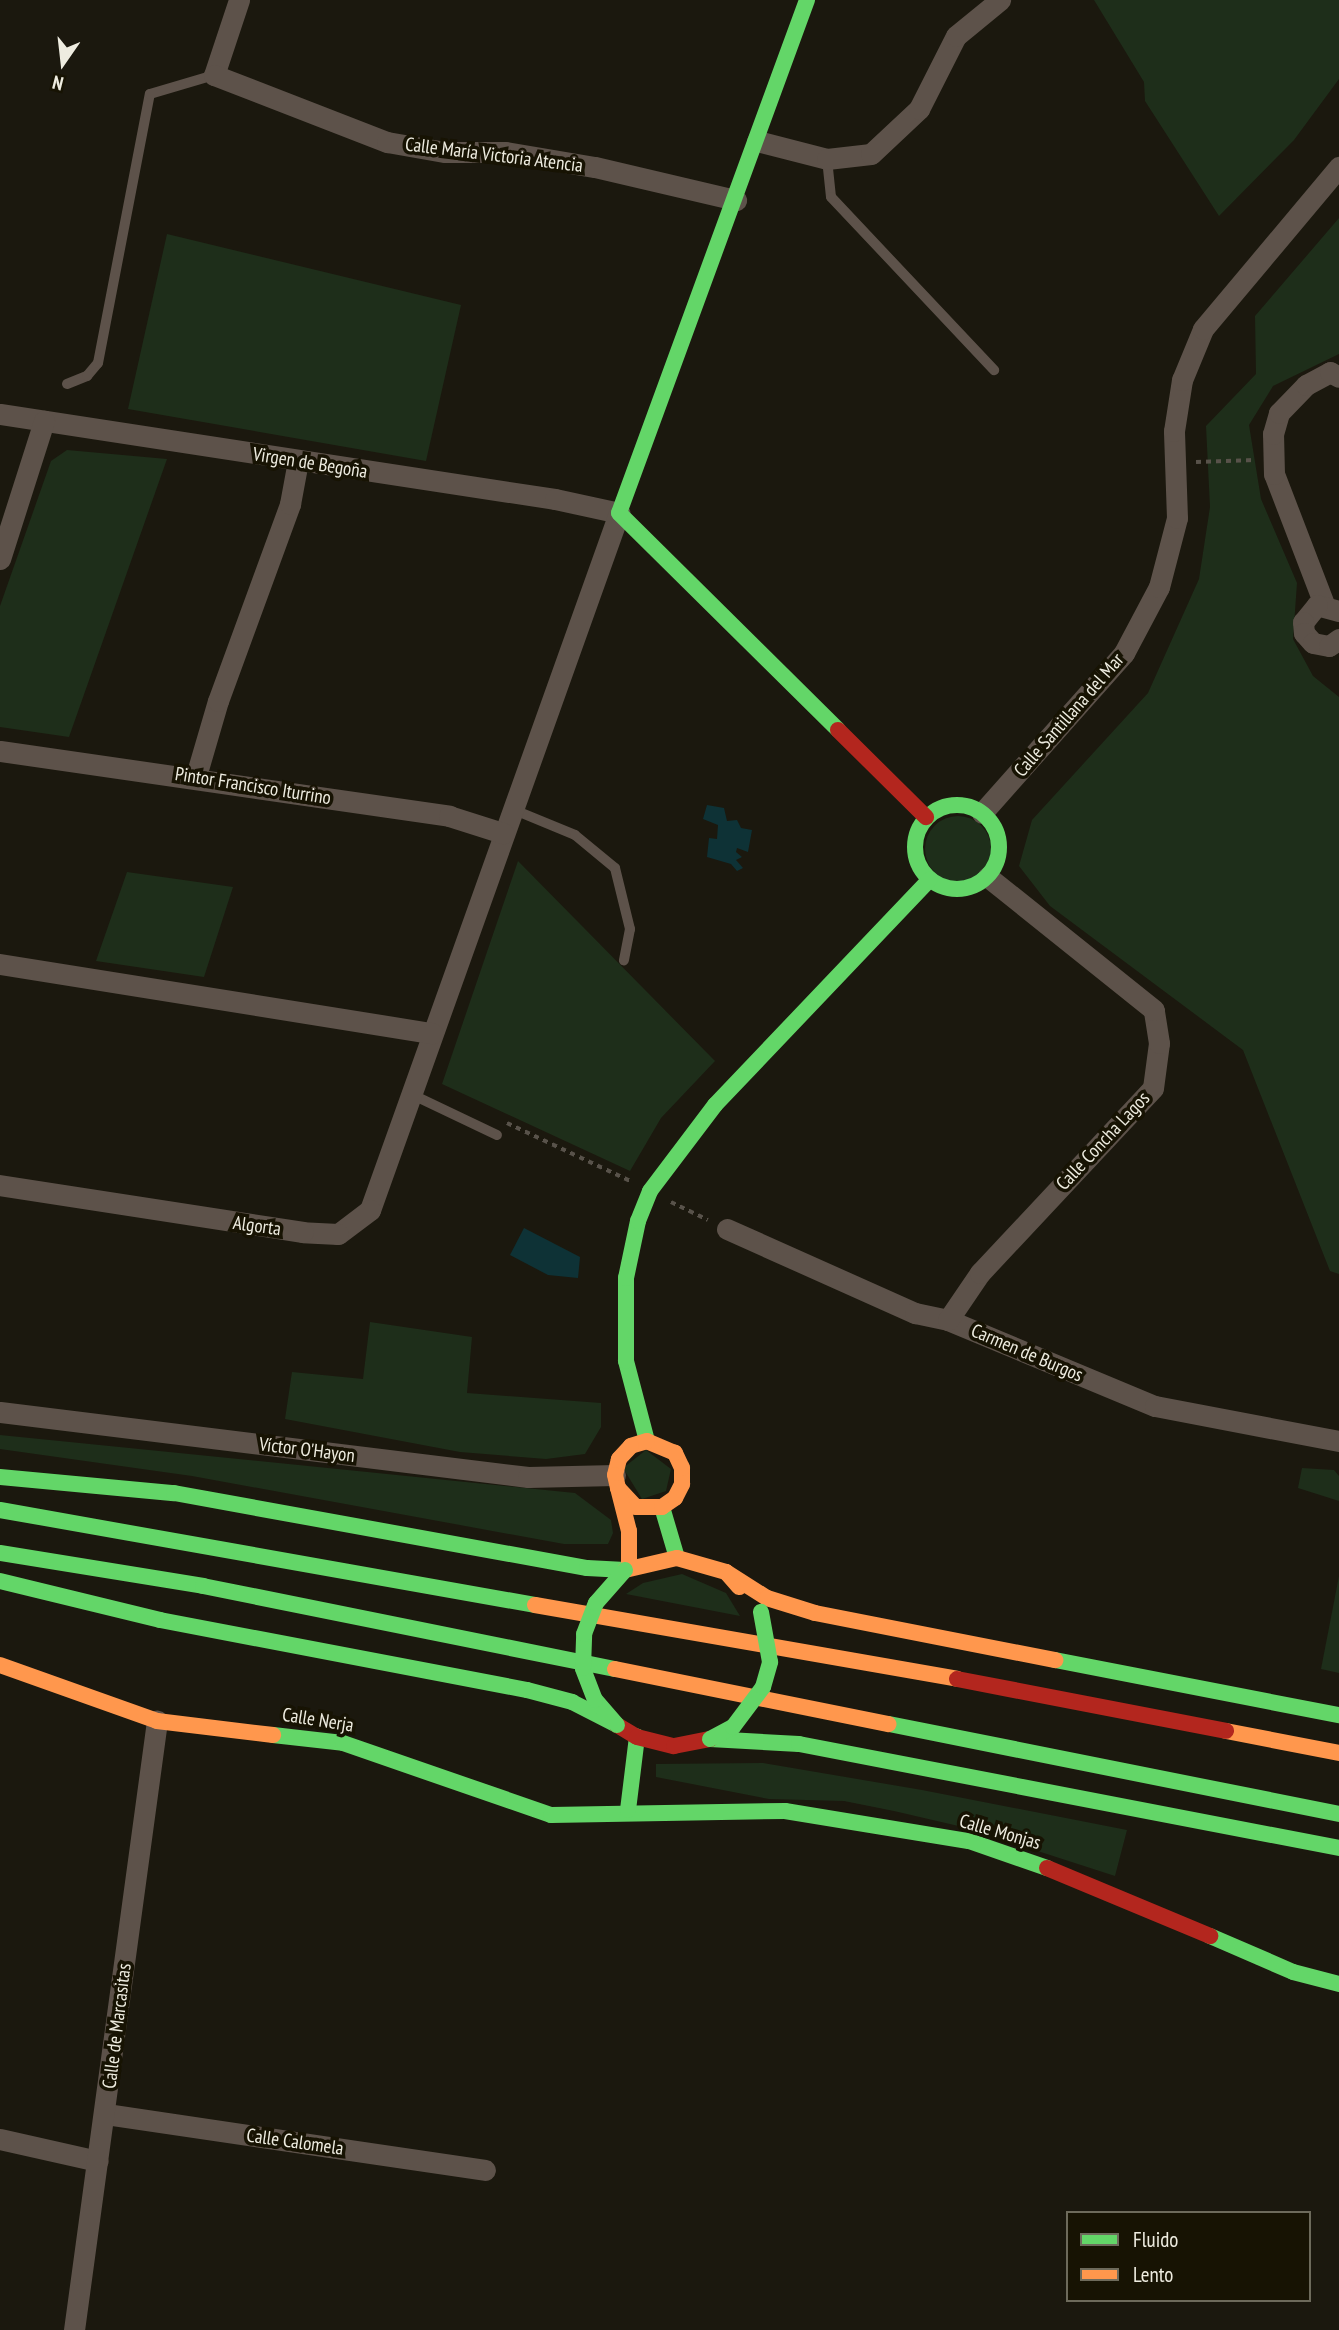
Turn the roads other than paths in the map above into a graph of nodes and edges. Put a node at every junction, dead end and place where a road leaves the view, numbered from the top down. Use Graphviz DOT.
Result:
graph roads {
  1 [pos="239,0"];
  2 [pos="807,0"];
  3 [pos="1000,0"];
  4 [pos="214,75"];
  5 [pos="757,141"];
  6 [pos="827,159"];
  7 [pos="1339,167"];
  8 [pos="736,200"];
  9 [pos="994,369"];
  10 [pos="1339,377"];
  11 [pos="67,384"];
  12 [pos="0,414"];
  13 [pos="44,421"];
  14 [pos="298,461"];
  15 [pos="619,513"];
  16 [pos="0,559"];
  17 [pos="1331,608"];
  18 [pos="1339,639"];
  19 [pos="0,751"];
  20 [pos="196,776"];
  21 [pos="512,809"];
  22 [pos="982,813"];
  23 [pos="926,817"];
  24 [pos="503,833"];
  25 [pos="988,877"];
  26 [pos="929,880"];
  27 [pos="624,960"];
  28 [pos="0,964"];
  29 [pos="433,1033"];
  30 [pos="415,1087"];
  31 [pos="497,1135"];
  32 [pos="0,1185"];
  33 [pos="727,1229"];
  34 [pos="948,1320"];
  35 [pos="0,1412"];
  36 [pos="647,1441"];
  37 [pos="1339,1441"];
  38 [pos="0,1478"];
  39 [pos="616,1482"];
  40 [pos="662,1507"];
  41 [pos="0,1510"];
  42 [pos="0,1553"];
  43 [pos="677,1558"];
  44 [pos="627,1569"];
  45 [pos="726,1572"];
  46 [pos="0,1581"];
  47 [pos="0,1665"];
  48 [pos="1339,1715"];
  49 [pos="157,1721"];
  50 [pos="617,1725"];
  51 [pos="637,1737"];
  52 [pos="710,1739"];
  53 [pos="1339,1752"];
  54 [pos="628,1810"];
  55 [pos="1339,1814"];
  56 [pos="1339,1848"];
  57 [pos="1339,1984"];
  58 [pos="106,2114"];
  59 [pos="0,2139"];
  60 [pos="98,2161"];
  61 [pos="485,2170"];
  62 [pos="74,2330"];
  1 -- 4 [label="street"];
  2 -- 5 [label="main road"];
  3 -- 6 [label="street"];
  4 -- 8 [label="street, Calle María Victoria Atencia"];
  4 -- 11 [label="lane"];
  5 -- 6 [label="street"];
  5 -- 8 [label="main road"];
  6 -- 9 [label="lane"];
  7 -- 22 [label="street, Calle Santillana del Mar"];
  8 -- 15 [label="main road"];
  10 -- 17 [label="street"];
  12 -- 13 [label="street, Virgen de Begoña"];
  13 -- 14 [label="street, Virgen de Begoña"];
  13 -- 16 [label="street"];
  14 -- 15 [label="street, Virgen de Begoña"];
  14 -- 20 [label="street"];
  15 -- 21 [label="street, Algorta"];
  15 -- 23 [label="main road"];
  17 -- 18 [label="street"];
  19 -- 20 [label="street, Pintor Francisco Iturrino"];
  20 -- 24 [label="street, Pintor Francisco Iturrino"];
  21 -- 24 [label="street, Algorta"];
  21 -- 27 [label="lane"];
  22 -- 23 [label="main road"];
  22 -- 25 [label="main road"];
  23 -- 26 [label="main road"];
  24 -- 29 [label="street, Algorta"];
  25 -- 26 [label="main road"];
  25 -- 34 [label="street, Calle Concha Lagos"];
  26 -- 36 [label="main road"];
  28 -- 29 [label="street"];
  29 -- 30 [label="street, Algorta"];
  30 -- 31 [label="lane"];
  30 -- 32 [label="street, Algorta"];
  33 -- 34 [label="street, Carmen de Burgos"];
  34 -- 37 [label="street, Carmen de Burgos"];
  35 -- 39 [label="street, Víctor O'Hayon"];
  36 -- 39 [label="main road"];
  36 -- 40 [label="main road"];
  38 -- 44 [label="main road"];
  39 -- 40 [label="main road"];
  39 -- 44 [label="main road"];
  40 -- 43 [label="main road"];
  41 -- 53 [label="main road"];
  42 -- 55 [label="main road"];
  43 -- 44 [label="main road"];
  43 -- 45 [label="main road"];
  44 -- 50 [label="main road, bridge"];
  45 -- 48 [label="main road"];
  45 -- 52 [label="main road, bridge"];
  46 -- 50 [label="main road"];
  47 -- 49 [label="main road, Calle Nerja"];
  49 -- 54 [label="main road, Calle Nerja"];
  49 -- 58 [label="street, Calle de Marcasitas"];
  50 -- 51 [label="main road"];
  51 -- 52 [label="main road"];
  51 -- 54 [label="main road"];
  52 -- 56 [label="main road"];
  54 -- 57 [label="main road, Calle Monjas"];
  58 -- 60 [label="street, Calle de Marcasitas"];
  58 -- 61 [label="street, Calle Calomela"];
  59 -- 60 [label="street"];
  60 -- 62 [label="street, Calle de Marcasitas"];
}
